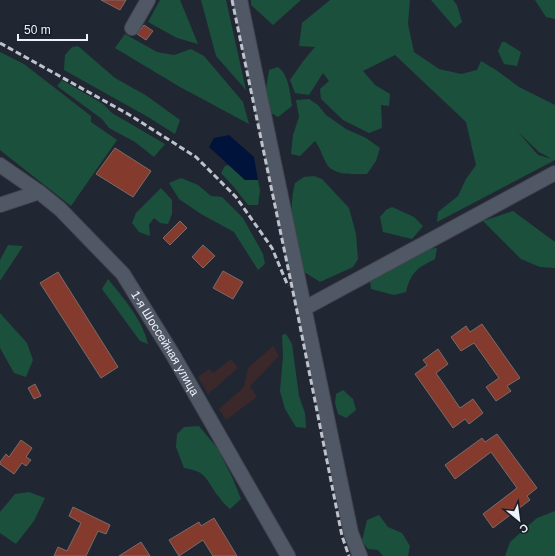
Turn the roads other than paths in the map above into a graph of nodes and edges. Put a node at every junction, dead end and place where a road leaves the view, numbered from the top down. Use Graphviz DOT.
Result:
graph roads {
  1 [pos="148,0"];
  2 [pos="240,0"];
  3 [pos="132,28"];
  4 [pos="0,165"];
  5 [pos="555,173"];
  6 [pos="40,192"];
  7 [pos="0,205"];
  8 [pos="305,308"];
  9 [pos="288,556"];
  10 [pos="360,556"];
  1 -- 3 [label="street"];
  2 -- 8 [label="street"];
  4 -- 6 [label="street, 1-я Шоссейная улица"];
  5 -- 8 [label="street"];
  6 -- 7 [label="street"];
  6 -- 9 [label="street, 1-я Шоссейная улица"];
  8 -- 10 [label="street"];
}
